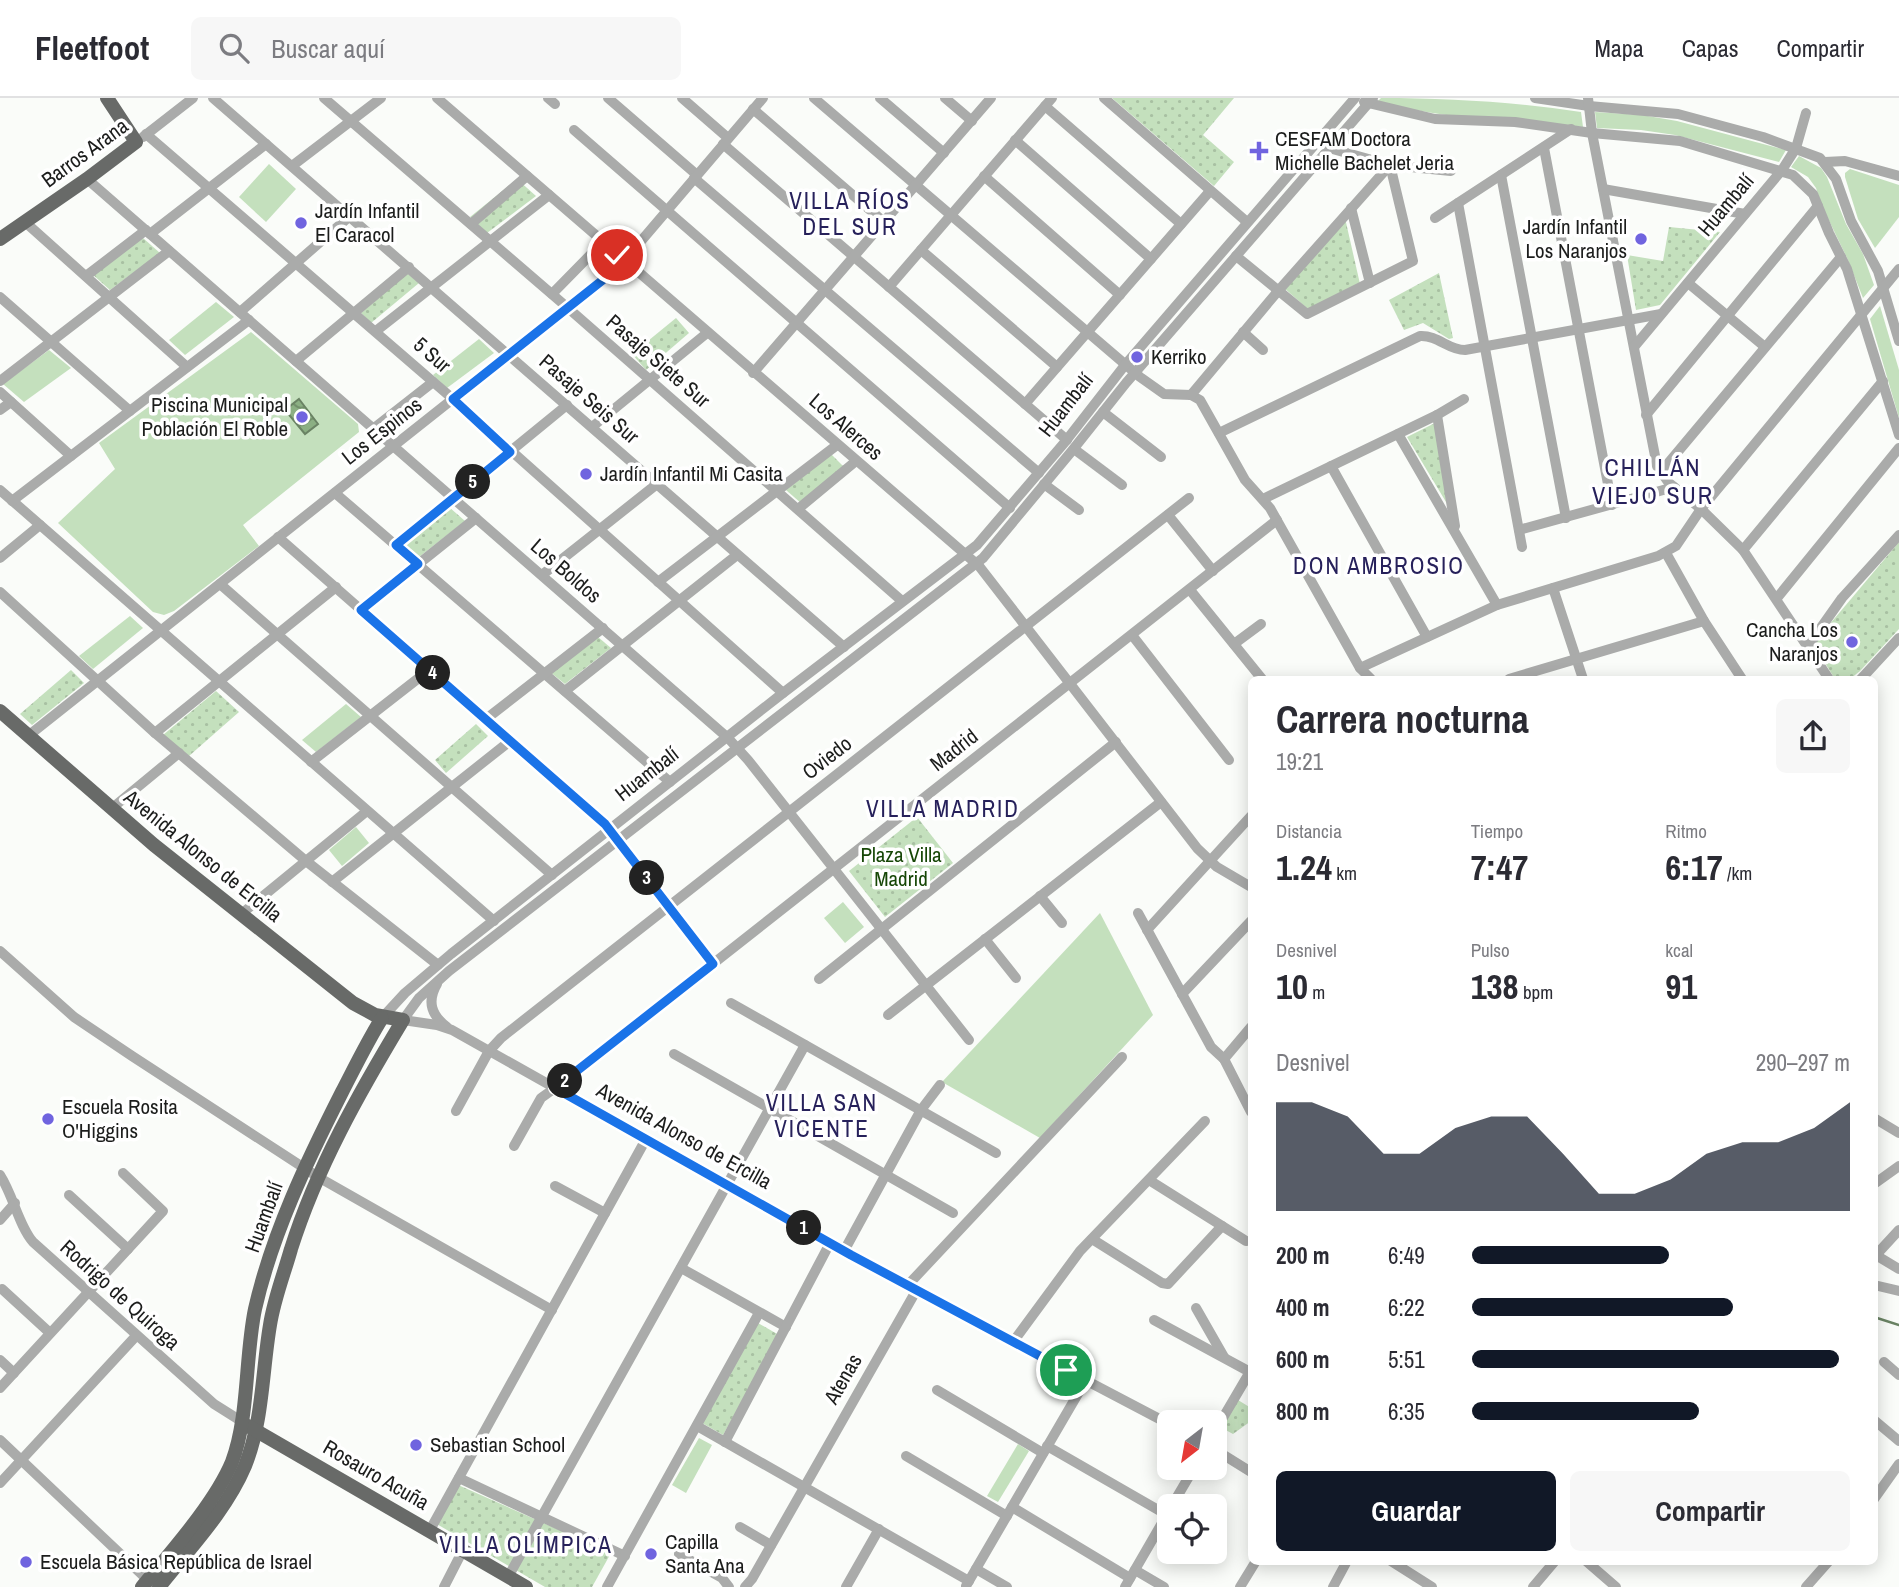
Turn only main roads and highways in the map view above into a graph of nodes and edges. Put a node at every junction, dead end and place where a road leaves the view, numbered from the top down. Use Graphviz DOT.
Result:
graph roads {
  1 [pos="107,98"];
  2 [pos="0,239"];
  3 [pos="0,711"];
  4 [pos="382,1017"];
  5 [pos="403,1020"];
  6 [pos="241,1422"];
  7 [pos="256,1430"];
  8 [pos="151,1585"];
  9 [pos="526,1587"];
  1 -- 2 [label="main road, Barros Arana"];
  3 -- 4 [label="main road, Avenida Alonso de Ercilla"];
  4 -- 5 [label="main road, Avenida Alonso de Ercilla"];
  4 -- 6 [label="main road, Huambalí"];
  5 -- 7 [label="main road, Huambalí"];
  6 -- 7 [label="main road, Rosauro Acuña"];
  6 -- 8 [label="main road, Huambalí"];
  7 -- 8 [label="main road, Huambalí"];
  7 -- 9 [label="main road, Rosauro Acuña"];
}
